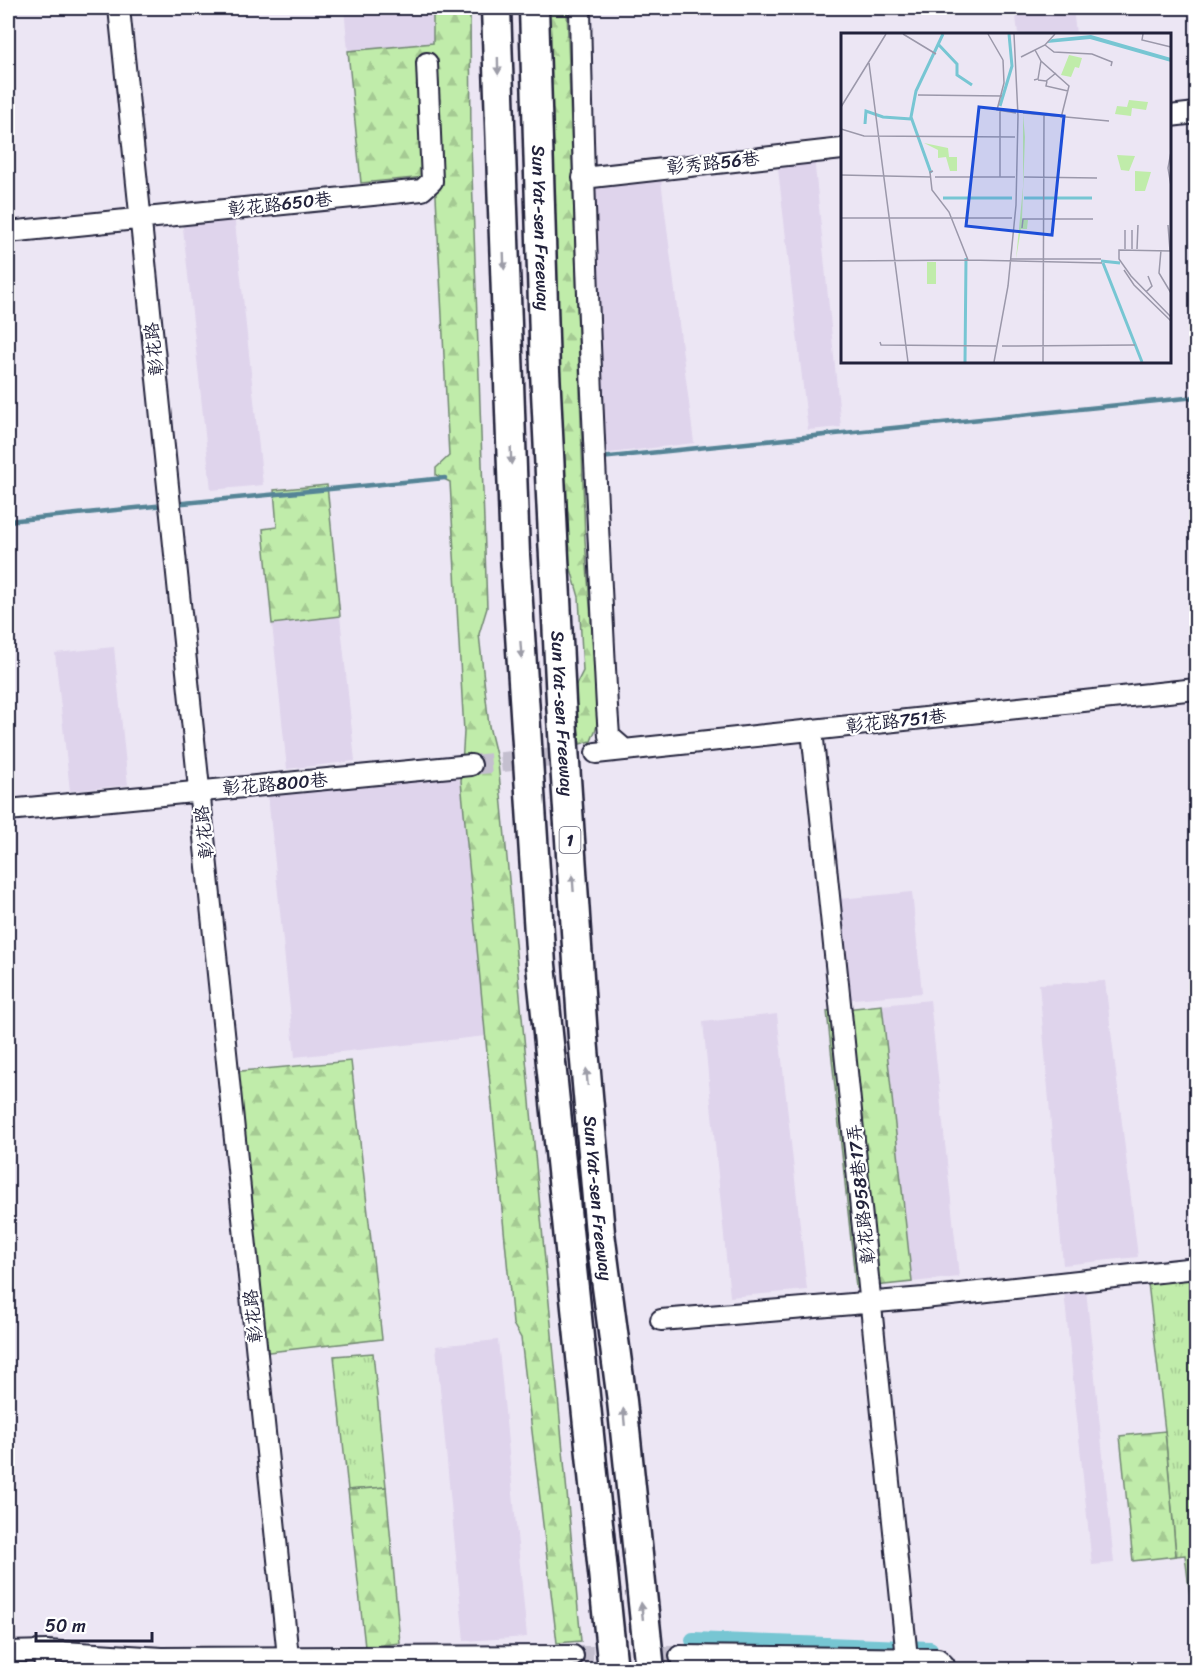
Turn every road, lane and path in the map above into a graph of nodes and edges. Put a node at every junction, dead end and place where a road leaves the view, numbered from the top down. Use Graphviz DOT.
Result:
graph roads {
  1 [pos="119,8"];
  2 [pos="496,8"];
  3 [pos="534,8"];
  4 [pos="580,8"];
  5 [pos="427,63"];
  6 [pos="1197,113"];
  7 [pos="1171,116"];
  8 [pos="841,149"];
  9 [pos="583,177"];
  10 [pos="141,217"];
  11 [pos="8,232"];
  12 [pos="1197,689"];
  13 [pos="812,730"];
  14 [pos="625,750"];
  15 [pos="596,753"];
  16 [pos="471,765"];
  17 [pos="200,791"];
  18 [pos="8,810"];
  19 [pos="1197,1268"];
  20 [pos="872,1301"];
  21 [pos="661,1320"];
  22 [pos="8,1652"];
  23 [pos="573,1656"];
  24 [pos="680,1656"];
  25 [pos="288,1657"];
  26 [pos="908,1658"];
  27 [pos="45,1660"];
  28 [pos="613,1670"];
  29 [pos="650,1670"];
  30 [pos="944,1670"];
  1 -- 10 [label="street, 彰花路"];
  2 -- 28 [label="highway, Sun Yat-sen Freeway / 1, one-way"];
  29 -- 3 [label="highway, Sun Yat-sen Freeway / 1, one-way"];
  4 -- 9 [label="street"];
  5 -- 10 [label="street, 彰花路650巷"];
  6 -- 7 [label="street"];
  8 -- 9 [label="street, 彰秀路56巷"];
  9 -- 14 [label="street"];
  10 -- 11 [label="street, 彰花路650巷"];
  10 -- 17 [label="street, 彰花路"];
  12 -- 13 [label="street, 彰花路751巷"];
  13 -- 14 [label="street, 彰花路751巷"];
  13 -- 20 [label="street, 彰花路958巷17弄"];
  14 -- 15 [label="street, 彰花路751巷"];
  16 -- 17 [label="street, 彰花路800巷"];
  17 -- 18 [label="street, 彰花路800巷"];
  17 -- 25 [label="street, 彰花路"];
  19 -- 20 [label="street"];
  20 -- 21 [label="street"];
  20 -- 26 [label="street, 彰花路958巷17弄"];
  22 -- 27 [label="street"];
  23 -- 25 [label="street"];
  24 -- 26 [label="street"];
  25 -- 27 [label="street"];
  26 -- 30 [label="street"];
}
